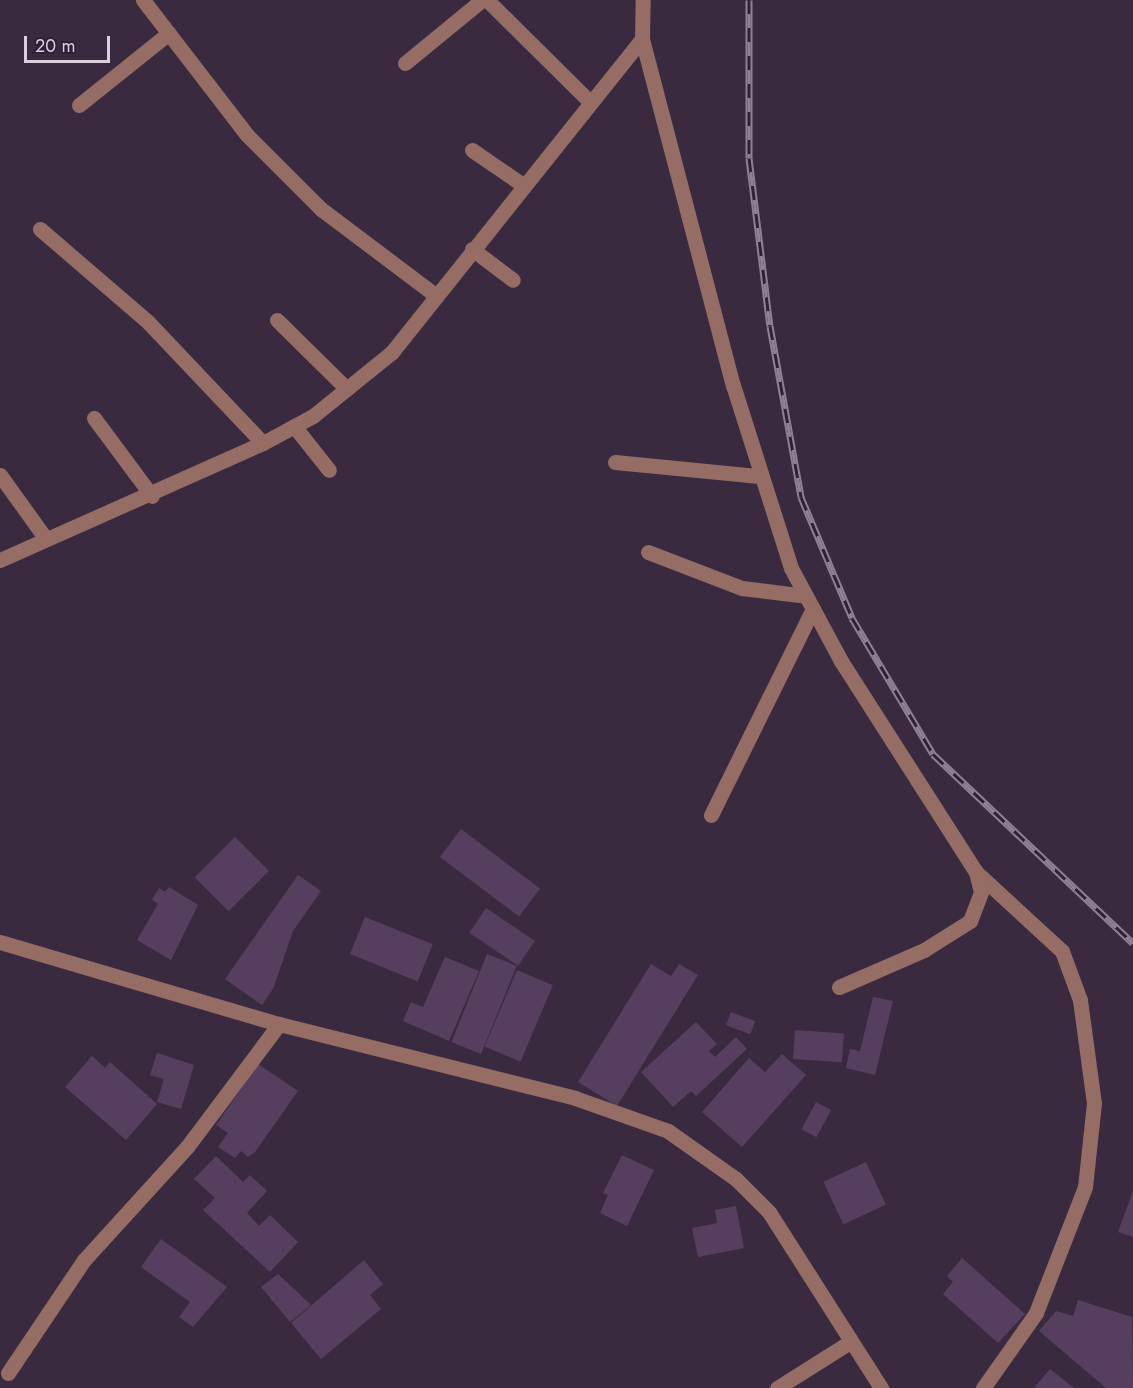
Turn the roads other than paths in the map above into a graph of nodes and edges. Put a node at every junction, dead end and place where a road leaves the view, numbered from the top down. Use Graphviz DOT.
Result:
graph roads {
  1 [pos="143,0"];
  2 [pos="482,0"];
  3 [pos="487,0"];
  4 [pos="643,0"];
  5 [pos="169,33"];
  6 [pos="642,39"];
  7 [pos="405,63"];
  8 [pos="590,102"];
  9 [pos="80,105"];
  10 [pos="472,150"];
  11 [pos="523,185"];
  12 [pos="40,229"];
  13 [pos="472,249"];
  14 [pos="513,280"];
  15 [pos="435,295"];
  16 [pos="277,320"];
  17 [pos="347,389"];
  18 [pos="94,418"];
  19 [pos="294,426"];
  20 [pos="263,443"];
  21 [pos="615,462"];
  22 [pos="329,470"];
  23 [pos="0,475"];
  24 [pos="759,476"];
  25 [pos="152,496"];
  26 [pos="46,539"];
  27 [pos="648,552"];
  28 [pos="0,560"];
  29 [pos="809,602"];
  30 [pos="711,815"];
  31 [pos="976,872"];
  32 [pos="0,942"];
  33 [pos="838,987"];
  34 [pos="279,1024"];
  35 [pos="850,1342"];
  36 [pos="8,1373"];
  37 [pos="777,1388"];
  38 [pos="881,1388"];
  39 [pos="983,1388"];
  1 -- 5 [label="street"];
  2 -- 7 [label="street"];
  3 -- 8 [label="street"];
  4 -- 6 [label="street"];
  5 -- 9 [label="street"];
  5 -- 15 [label="street"];
  6 -- 8 [label="street"];
  6 -- 24 [label="street"];
  8 -- 11 [label="street"];
  10 -- 11 [label="street"];
  11 -- 13 [label="street"];
  12 -- 20 [label="street"];
  13 -- 14 [label="street"];
  13 -- 15 [label="street"];
  15 -- 17 [label="street"];
  16 -- 17 [label="street"];
  17 -- 19 [label="street"];
  18 -- 25 [label="street"];
  19 -- 20 [label="street"];
  19 -- 22 [label="street"];
  20 -- 25 [label="street"];
  21 -- 24 [label="street"];
  23 -- 26 [label="street"];
  24 -- 29 [label="street"];
  25 -- 26 [label="street"];
  26 -- 28 [label="street"];
  27 -- 29 [label="street"];
  29 -- 30 [label="street"];
  29 -- 31 [label="street"];
  31 -- 33 [label="street"];
  31 -- 39 [label="street"];
  32 -- 34 [label="street"];
  34 -- 35 [label="street"];
  34 -- 36 [label="street"];
  35 -- 37 [label="street"];
  35 -- 38 [label="street"];
}
